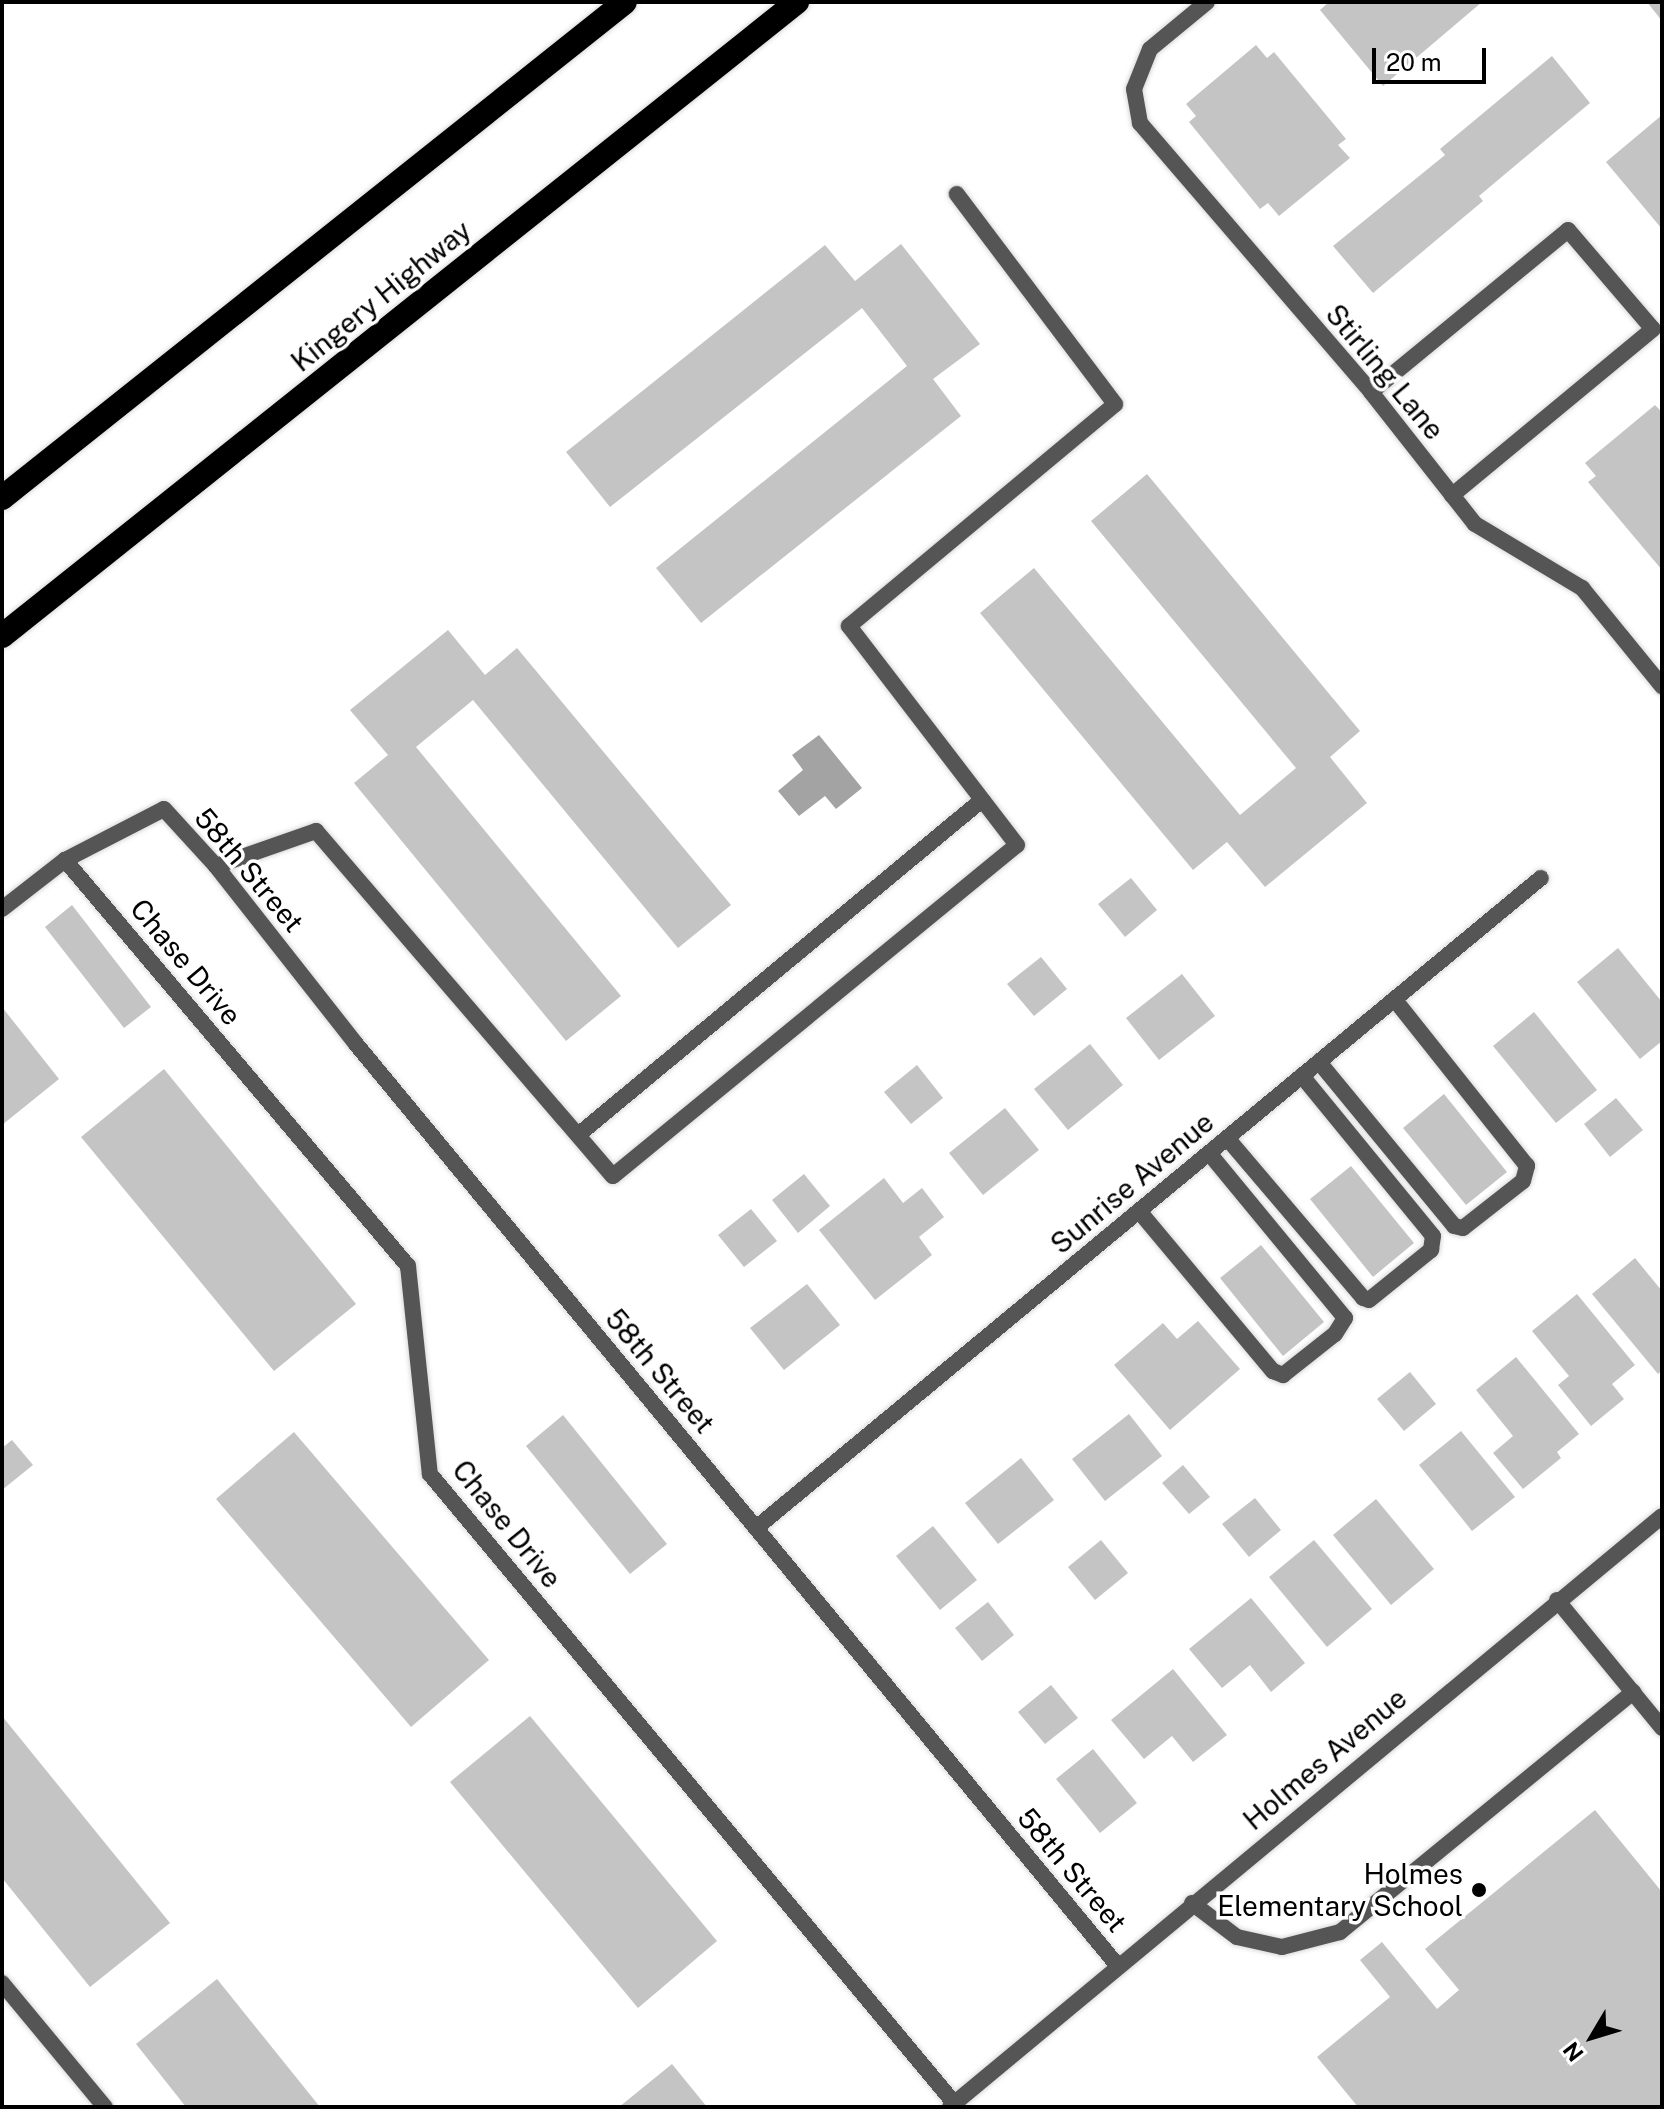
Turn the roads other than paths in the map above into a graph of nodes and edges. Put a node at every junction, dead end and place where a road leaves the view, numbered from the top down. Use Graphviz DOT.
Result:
graph roads {
  1 [pos="625,2"];
  2 [pos="797,2"];
  3 [pos="1207,2"];
  4 [pos="957,194"];
  5 [pos="1371,392"];
  6 [pos="1452,495"];
  7 [pos="2,498"];
  8 [pos="2,636"];
  9 [pos="1662,686"];
  10 [pos="982,800"];
  11 [pos="65,860"];
  12 [pos="216,866"];
  13 [pos="1541,878"];
  14 [pos="2,909"];
  15 [pos="1394,999"];
  16 [pos="1319,1062"];
  17 [pos="1302,1076"];
  18 [pos="578,1135"];
  19 [pos="1227,1138"];
  20 [pos="1209,1153"];
  21 [pos="1139,1211"];
  22 [pos="1662,1516"];
  23 [pos="756,1528"];
  24 [pos="1557,1600"];
  25 [pos="1633,1692"];
  26 [pos="1662,1728"];
  27 [pos="1192,1903"];
  28 [pos="1117,1965"];
  29 [pos="2,1983"];
  30 [pos="952,2105"];
  31 [pos="105,2107"];
  1 -- 7 [label="highway"];
  2 -- 8 [label="highway, Kingery Highway"];
  3 -- 5 [label="street, Stirling Lane"];
  4 -- 10 [label="street"];
  5 -- 6 [label="street, Stirling Lane"];
  5 -- 6 [label="street"];
  6 -- 9 [label="street, Stirling Lane"];
  10 -- 18 [label="street"];
  10 -- 18 [label="street"];
  11 -- 12 [label="street, 58th Street"];
  11 -- 14 [label="street"];
  11 -- 30 [label="street, Chase Drive"];
  12 -- 18 [label="street"];
  12 -- 23 [label="street, 58th Street"];
  13 -- 15 [label="street, Sunrise Avenue"];
  15 -- 16 [label="street, Sunrise Avenue"];
  15 -- 16 [label="street"];
  16 -- 17 [label="street, Sunrise Avenue"];
  17 -- 19 [label="street, Sunrise Avenue"];
  17 -- 19 [label="street"];
  19 -- 20 [label="street, Sunrise Avenue"];
  20 -- 21 [label="street, Sunrise Avenue"];
  20 -- 21 [label="street"];
  21 -- 23 [label="street, Sunrise Avenue"];
  22 -- 24 [label="street, Holmes Avenue"];
  23 -- 28 [label="street, 58th Street"];
  24 -- 25 [label="street"];
  24 -- 27 [label="street, Holmes Avenue"];
  25 -- 26 [label="street"];
  25 -- 27 [label="street"];
  27 -- 28 [label="street, Holmes Avenue"];
  28 -- 30 [label="street, Holmes Avenue"];
  29 -- 31 [label="street"];
}
